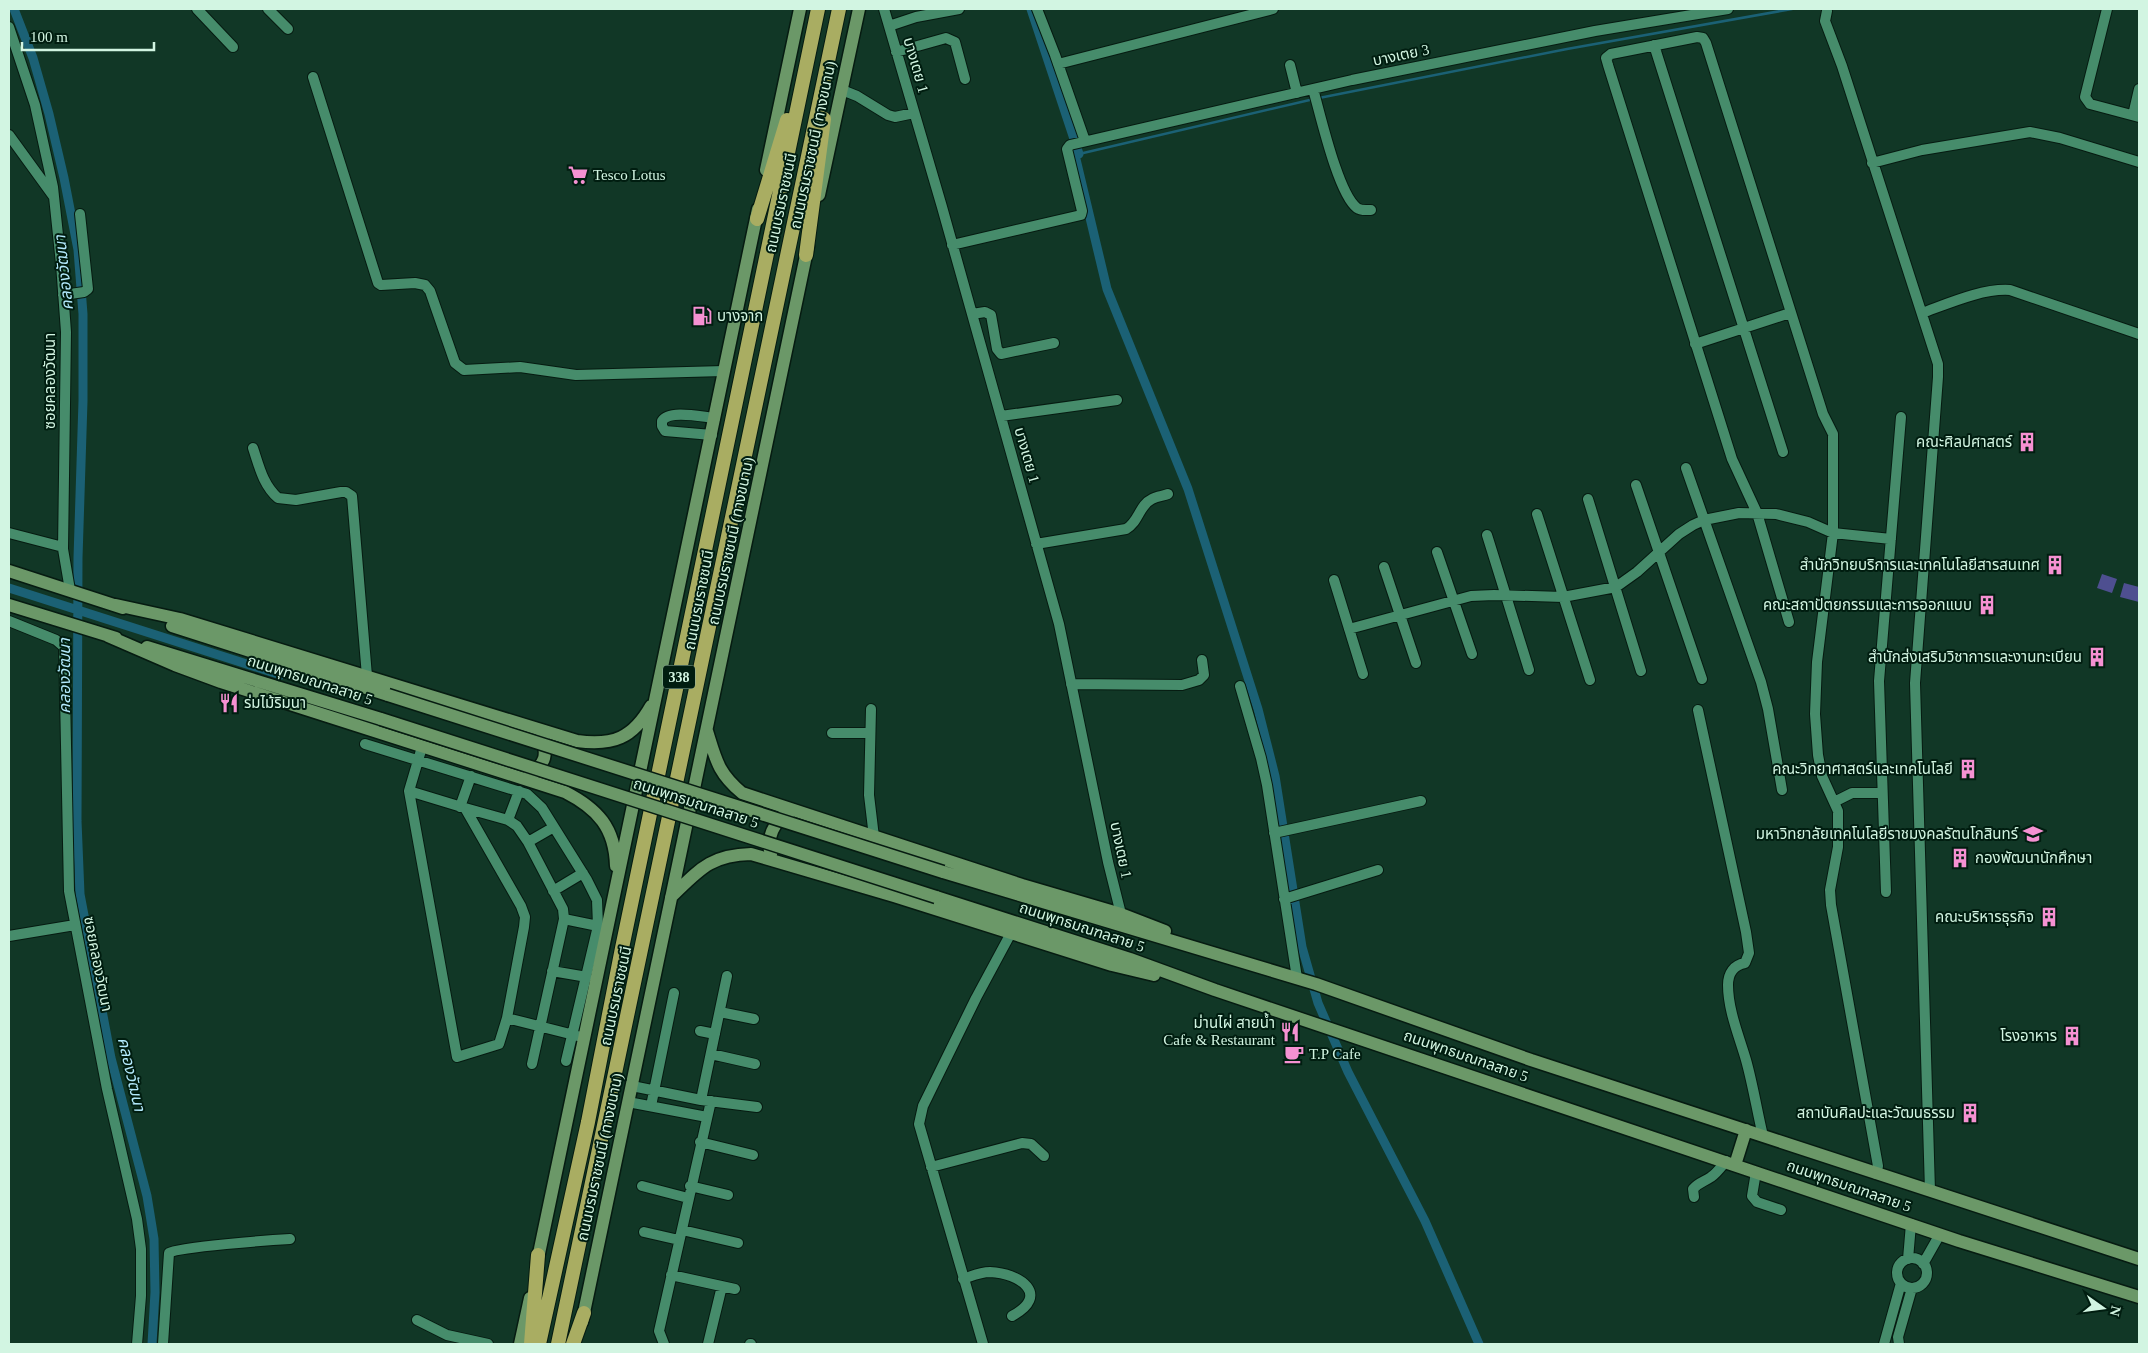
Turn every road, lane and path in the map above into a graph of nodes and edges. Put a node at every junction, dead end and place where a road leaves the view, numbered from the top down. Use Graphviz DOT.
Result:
graph roads {
  1 [pos="197,9"];
  2 [pos="268,9"];
  3 [pos="800,9"];
  4 [pos="818,9"];
  5 [pos="839,9"];
  6 [pos="859,9"];
  7 [pos="884,9"];
  8 [pos="959,9"];
  9 [pos="1037,9"];
  10 [pos="1273,9"];
  11 [pos="1728,9"];
  12 [pos="2107,9"];
  13 [pos="1827,11"];
  14 [pos="889,26"];
  15 [pos="9,27"];
  16 [pos="288,29"];
  17 [pos="1654,45"];
  18 [pos="233,47"];
  19 [pos="896,52"];
  20 [pos="828,64"];
  21 [pos="1058,64"];
  22 [pos="1290,65"];
  23 [pos="805,73"];
  24 [pos="313,77"];
  25 [pos="964,79"];
  26 [pos="842,90"];
  27 [pos="2139,90"];
  28 [pos="1314,91"];
  29 [pos="1297,93"];
  30 [pos="914,113"];
  31 [pos="2136,116"];
  32 [pos="9,135"];
  33 [pos="1083,141"];
  34 [pos="12,147"];
  35 [pos="2139,162"];
  36 [pos="1872,163"];
  37 [pos="54,198"];
  38 [pos="1372,210"];
  39 [pos="80,214"];
  40 [pos="757,219"];
  41 [pos="952,245"];
  42 [pos="806,255"];
  43 [pos="67,294"];
  44 [pos="1790,313"];
  45 [pos="1922,313"];
  46 [pos="972,314"];
  47 [pos="1743,330"];
  48 [pos="2139,334"];
  49 [pos="1054,343"];
  50 [pos="1695,344"];
  51 [pos="724,371"];
  52 [pos="1117,400"];
  53 [pos="1001,416"];
  54 [pos="1901,417"];
  55 [pos="715,418"];
  56 [pos="712,435"];
  57 [pos="253,448"];
  58 [pos="1783,452"];
  59 [pos="1686,468"];
  60 [pos="1636,485"];
  61 [pos="1168,494"];
  62 [pos="1588,499"];
  63 [pos="1757,512"];
  64 [pos="1536,514"];
  65 [pos="1704,520"];
  66 [pos="9,533"];
  67 [pos="1833,533"];
  68 [pos="1488,535"];
  69 [pos="1891,539"];
  70 [pos="1036,544"];
  71 [pos="63,547"];
  72 [pos="1437,552"];
  73 [pos="1659,553"];
  74 [pos="1384,567"];
  75 [pos="9,571"];
  76 [pos="1334,580"];
  77 [pos="1616,587"];
  78 [pos="70,590"];
  79 [pos="1506,595"];
  80 [pos="1564,597"];
  81 [pos="1452,601"];
  82 [pos="9,605"];
  83 [pos="116,605"];
  84 [pos="1401,615"];
  85 [pos="9,621"];
  86 [pos="1789,622"];
  87 [pos="1349,629"];
  88 [pos="108,636"];
  89 [pos="1472,654"];
  90 [pos="1202,660"];
  91 [pos="1416,663"];
  92 [pos="1528,670"];
  93 [pos="1641,671"];
  94 [pos="1363,674"];
  95 [pos="367,676"];
  96 [pos="1702,679"];
  97 [pos="1590,680"];
  98 [pos="1071,684"];
  99 [pos="1240,686"];
  100 [pos="658,695"];
  101 [pos="871,709"];
  102 [pos="1698,710"];
  103 [pos="541,730"];
  104 [pos="707,731"];
  105 [pos="832,733"];
  106 [pos="870,733"];
  107 [pos="365,744"];
  108 [pos="422,747"];
  109 [pos="418,760"];
  110 [pos="471,776"];
  111 [pos="519,785"];
  112 [pos="409,790"];
  113 [pos="1782,790"];
  114 [pos="1882,793"];
  115 [pos="1421,801"];
  116 [pos="1834,802"];
  117 [pos="462,807"];
  118 [pos="804,814"];
  119 [pos="508,820"];
  120 [pos="554,827"];
  121 [pos="1282,831"];
  122 [pos="874,837"];
  123 [pos="528,842"];
  124 [pos="781,862"];
  125 [pos="1378,870"];
  126 [pos="583,873"];
  127 [pos="616,883"];
  128 [pos="553,890"];
  129 [pos="1886,892"];
  130 [pos="671,897"];
  131 [pos="1291,897"];
  132 [pos="1121,914"];
  133 [pos="564,919"];
  134 [pos="75,925"];
  135 [pos="598,926"];
  136 [pos="1011,933"];
  137 [pos="9,936"];
  138 [pos="1219,954"];
  139 [pos="552,971"];
  140 [pos="727,976"];
  141 [pos="587,977"];
  142 [pos="1300,979"];
  143 [pos="1215,990"];
  144 [pos="674,993"];
  145 [pos="720,1012"];
  146 [pos="506,1018"];
  147 [pos="754,1019"];
  148 [pos="541,1027"];
  149 [pos="700,1031"];
  150 [pos="715,1034"];
  151 [pos="578,1036"];
  152 [pos="711,1054"];
  153 [pos="566,1061"];
  154 [pos="532,1064"];
  155 [pos="755,1064"];
  156 [pos="632,1086"];
  157 [pos="654,1090"];
  158 [pos="706,1101"];
  159 [pos="628,1102"];
  160 [pos="650,1106"];
  161 [pos="757,1107"];
  162 [pos="707,1116"];
  163 [pos="1746,1130"];
  164 [pos="1763,1136"];
  165 [pos="700,1142"];
  166 [pos="753,1155"];
  167 [pos="1044,1156"];
  168 [pos="1730,1163"];
  169 [pos="931,1167"];
  170 [pos="1756,1172"];
  171 [pos="1876,1174"];
  172 [pos="642,1186"];
  173 [pos="690,1186"];
  174 [pos="1930,1191"];
  175 [pos="728,1195"];
  176 [pos="1694,1197"];
  177 [pos="688,1198"];
  178 [pos="1781,1210"];
  179 [pos="1911,1224"];
  180 [pos="644,1232"];
  181 [pos="1940,1234"];
  182 [pos="680,1235"];
  183 [pos="290,1238"];
  184 [pos="738,1243"];
  185 [pos="538,1255"];
  186 [pos="2139,1258"];
  187 [pos="1908,1259"];
  188 [pos="1923,1264"];
  189 [pos="671,1275"];
  190 [pos="963,1279"];
  191 [pos="1901,1283"];
  192 [pos="722,1286"];
  193 [pos="1912,1288"];
  194 [pos="735,1289"];
  195 [pos="2139,1297"];
  196 [pos="584,1313"];
  197 [pos="1012,1316"];
  198 [pos="416,1320"];
  199 [pos="1899,1340"];
  200 [pos="137,1344"];
  201 [pos="163,1344"];
  202 [pos="488,1344"];
  203 [pos="520,1344"];
  204 [pos="531,1344"];
  205 [pos="539,1344"];
  206 [pos="558,1344"];
  207 [pos="573,1344"];
  208 [pos="578,1344"];
  209 [pos="664,1344"];
  210 [pos="708,1344"];
  211 [pos="983,1344"];
  212 [pos="1884,1344"];
  1 -- 18 [label="street"];
  2 -- 16 [label="street"];
  3 -- 40 [label="main road, 338"];
  4 -- 23 [label="highway, ถนนบรมราชชนนี / 338"];
  5 -- 20 [label="highway, ถนนบรมราชชนนี / 338"];
  6 -- 26 [label="main road, ถนนบรมราชชนนี (ทางขนาน) / 338"];
  7 -- 14 [label="street, บางเตย 1"];
  8 -- 14 [label="street"];
  9 -- 21 [label="street"];
  10 -- 21 [label="street"];
  11 -- 28 [label="street, บางเตย 3"];
  12 -- 31 [label="street"];
  13 -- 36 [label="street"];
  14 -- 19 [label="street, บางเตย 1"];
  15 -- 37 [label="street, ซอยคลองวัฒนา"];
  17 -- 44 [label="street"];
  17 -- 47 [label="street"];
  17 -- 50 [label="street"];
  19 -- 25 [label="street"];
  19 -- 30 [label="street, บางเตย 1"];
  20 -- 42 [label="highway"];
  20 -- 206 [label="highway, ถนนบรมราชชนนี / 338"];
  21 -- 33 [label="street"];
  22 -- 29 [label="street"];
  23 -- 40 [label="highway"];
  23 -- 205 [label="highway, ถนนบรมราชชนนี / 338"];
  24 -- 51 [label="street"];
  26 -- 30 [label="street"];
  26 -- 42 [label="main road, ถนนบรมราชชนนี (ทางขนาน) / 338"];
  27 -- 31 [label="street"];
  28 -- 29 [label="street, บางเตย 3"];
  28 -- 38 [label="street"];
  29 -- 33 [label="street, บางเตย 3"];
  30 -- 41 [label="street, บางเตย 1"];
  32 -- 34 [label="street"];
  33 -- 41 [label="street, บางเตย 3"];
  34 -- 37 [label="street"];
  35 -- 36 [label="street"];
  36 -- 45 [label="street"];
  37 -- 43 [label="street, ซอยคลองวัฒนา"];
  39 -- 43 [label="street"];
  40 -- 51 [label="main road, 338"];
  41 -- 46 [label="street, บางเตย 1"];
  42 -- 104 [label="main road, ถนนบรมราชชนนี (ทางขนาน) / 338"];
  43 -- 71 [label="street, ซอยคลองวัฒนา"];
  44 -- 47 [label="street"];
  44 -- 67 [label="street"];
  45 -- 48 [label="street"];
  45 -- 174 [label="street"];
  46 -- 49 [label="street"];
  46 -- 53 [label="street, บางเตย 1"];
  47 -- 50 [label="street"];
  47 -- 58 [label="street"];
  50 -- 63 [label="street"];
  51 -- 55 [label="main road, 338"];
  52 -- 53 [label="street"];
  53 -- 70 [label="street, บางเตย 1"];
  54 -- 69 [label="street"];
  55 -- 56 [label="main road, 338"];
  55 -- 56 [label="street"];
  56 -- 100 [label="main road, 338"];
  57 -- 95 [label="street"];
  59 -- 65 [label="street"];
  60 -- 73 [label="street"];
  61 -- 70 [label="street"];
  62 -- 77 [label="street"];
  63 -- 65 [label="street"];
  63 -- 67 [label="street"];
  63 -- 86 [label="street"];
  64 -- 80 [label="street"];
  65 -- 73 [label="street"];
  65 -- 113 [label="street"];
  66 -- 71 [label="street"];
  67 -- 69 [label="street"];
  67 -- 116 [label="street"];
  68 -- 79 [label="street"];
  69 -- 114 [label="street"];
  70 -- 98 [label="street, บางเตย 1"];
  71 -- 78 [label="street, ซอยคลองวัฒนา"];
  72 -- 81 [label="street"];
  73 -- 77 [label="street"];
  73 -- 96 [label="street"];
  74 -- 84 [label="street"];
  75 -- 78 [label="main road, ถนนพุทธมณฑลสาย 5"];
  76 -- 87 [label="street"];
  77 -- 80 [label="street"];
  77 -- 93 [label="street"];
  78 -- 83 [label="main road, ถนนพุทธมณฑลสาย 5"];
  79 -- 80 [label="street"];
  79 -- 81 [label="street"];
  79 -- 92 [label="street"];
  80 -- 97 [label="street"];
  81 -- 84 [label="street"];
  81 -- 89 [label="street"];
  82 -- 88 [label="main road, ถนนพุทธมณฑลสาย 5"];
  83 -- 95 [label="main road"];
  83 -- 138 [label="main road, ถนนพุทธมณฑลสาย 5, bridge"];
  84 -- 87 [label="street"];
  84 -- 91 [label="street"];
  85 -- 134 [label="street, ซอยคลองวัฒนา"];
  87 -- 94 [label="street"];
  88 -- 108 [label="main road"];
  88 -- 143 [label="main road, ถนนพุทธมณฑลสาย 5, bridge"];
  90 -- 98 [label="street"];
  95 -- 103 [label="main road"];
  98 -- 132 [label="street, บางเตย 1"];
  99 -- 121 [label="street"];
  100 -- 103 [label="main road"];
  100 -- 127 [label="main road, 338"];
  101 -- 106 [label="street"];
  102 -- 164 [label="street"];
  103 -- 111 [label="main road"];
  104 -- 118 [label="main road"];
  104 -- 130 [label="main road, ถนนบรมราชชนนี (ทางขนาน) / 338"];
  105 -- 106 [label="street"];
  106 -- 122 [label="street"];
  107 -- 109 [label="street"];
  108 -- 109 [label="street"];
  108 -- 111 [label="main road"];
  109 -- 110 [label="street"];
  109 -- 112 [label="street"];
  110 -- 111 [label="street"];
  110 -- 117 [label="street"];
  111 -- 119 [label="street"];
  111 -- 120 [label="street"];
  111 -- 127 [label="main road"];
  112 -- 117 [label="street"];
  112 -- 146 [label="street"];
  114 -- 116 [label="street"];
  114 -- 129 [label="street"];
  115 -- 121 [label="street"];
  116 -- 171 [label="street"];
  117 -- 119 [label="street"];
  117 -- 146 [label="street"];
  118 -- 122 [label="main road"];
  118 -- 124 [label="main road"];
  119 -- 123 [label="street"];
  120 -- 123 [label="street"];
  120 -- 126 [label="street"];
  121 -- 131 [label="street"];
  122 -- 132 [label="main road"];
  123 -- 128 [label="street"];
  124 -- 130 [label="main road"];
  124 -- 136 [label="main road"];
  125 -- 131 [label="street"];
  126 -- 128 [label="street"];
  126 -- 135 [label="street"];
  127 -- 151 [label="main road, 338"];
  128 -- 133 [label="street"];
  130 -- 156 [label="main road, ถนนบรมราชชนนี (ทางขนาน) / 338"];
  131 -- 142 [label="street"];
  132 -- 138 [label="main road"];
  133 -- 135 [label="street"];
  133 -- 139 [label="street"];
  134 -- 137 [label="street"];
  134 -- 200 [label="street, ซอยคลองวัฒนา"];
  135 -- 141 [label="street"];
  136 -- 143 [label="main road"];
  136 -- 169 [label="street"];
  138 -- 142 [label="main road, ถนนพุทธมณฑลสาย 5"];
  139 -- 141 [label="street"];
  139 -- 148 [label="street"];
  140 -- 145 [label="street"];
  141 -- 151 [label="street"];
  142 -- 163 [label="main road, ถนนพุทธมณฑลสาย 5"];
  143 -- 168 [label="main road, ถนนพุทธมณฑลสาย 5"];
  144 -- 157 [label="street"];
  145 -- 147 [label="street"];
  145 -- 150 [label="street"];
  146 -- 148 [label="street"];
  148 -- 151 [label="street"];
  148 -- 154 [label="street"];
  149 -- 150 [label="street"];
  150 -- 152 [label="street"];
  151 -- 153 [label="street"];
  151 -- 185 [label="main road, 338"];
  152 -- 155 [label="street"];
  152 -- 158 [label="street"];
  156 -- 157 [label="street"];
  156 -- 159 [label="main road, ถนนบรมราชชนนี (ทางขนาน) / 338"];
  157 -- 158 [label="street"];
  157 -- 160 [label="street"];
  158 -- 161 [label="street"];
  158 -- 162 [label="street"];
  159 -- 160 [label="street"];
  159 -- 196 [label="main road, ถนนบรมราชชนนี (ทางขนาน) / 338"];
  160 -- 162 [label="street"];
  162 -- 165 [label="street"];
  163 -- 164 [label="main road, ถนนพุทธมณฑลสาย 5"];
  163 -- 168 [label="main road"];
  164 -- 171 [label="main road, ถนนพุทธมณฑลสาย 5"];
  165 -- 166 [label="street"];
  165 -- 173 [label="street"];
  167 -- 169 [label="street"];
  168 -- 170 [label="main road, ถนนพุทธมณฑลสาย 5"];
  168 -- 176 [label="street"];
  169 -- 190 [label="street"];
  170 -- 178 [label="street"];
  170 -- 179 [label="main road, ถนนพุทธมณฑลสาย 5"];
  171 -- 174 [label="main road, ถนนพุทธมณฑลสาย 5"];
  172 -- 177 [label="street"];
  173 -- 175 [label="street"];
  173 -- 177 [label="street"];
  174 -- 186 [label="main road, ถนนพุทธมณฑลสาย 5"];
  177 -- 182 [label="street"];
  179 -- 181 [label="main road, ถนนพุทธมณฑลสาย 5"];
  179 -- 187 [label="street"];
  180 -- 182 [label="street"];
  181 -- 188 [label="street"];
  181 -- 195 [label="main road, ถนนพุทธมณฑลสาย 5"];
  182 -- 184 [label="street"];
  182 -- 189 [label="street"];
  183 -- 201 [label="street"];
  185 -- 203 [label="main road, 338"];
  185 -- 204 [label="highway"];
  187 -- 188 [label="street"];
  187 -- 191 [label="street"];
  188 -- 193 [label="street"];
  189 -- 192 [label="street"];
  189 -- 209 [label="street"];
  190 -- 197 [label="street"];
  190 -- 211 [label="street"];
  191 -- 193 [label="street"];
  191 -- 212 [label="street"];
  192 -- 194 [label="street"];
  192 -- 210 [label="street"];
  193 -- 199 [label="street"];
  196 -- 207 [label="highway"];
  196 -- 208 [label="main road, ถนนบรมราชชนนี (ทางขนาน) / 338"];
  198 -- 202 [label="street"];
}
